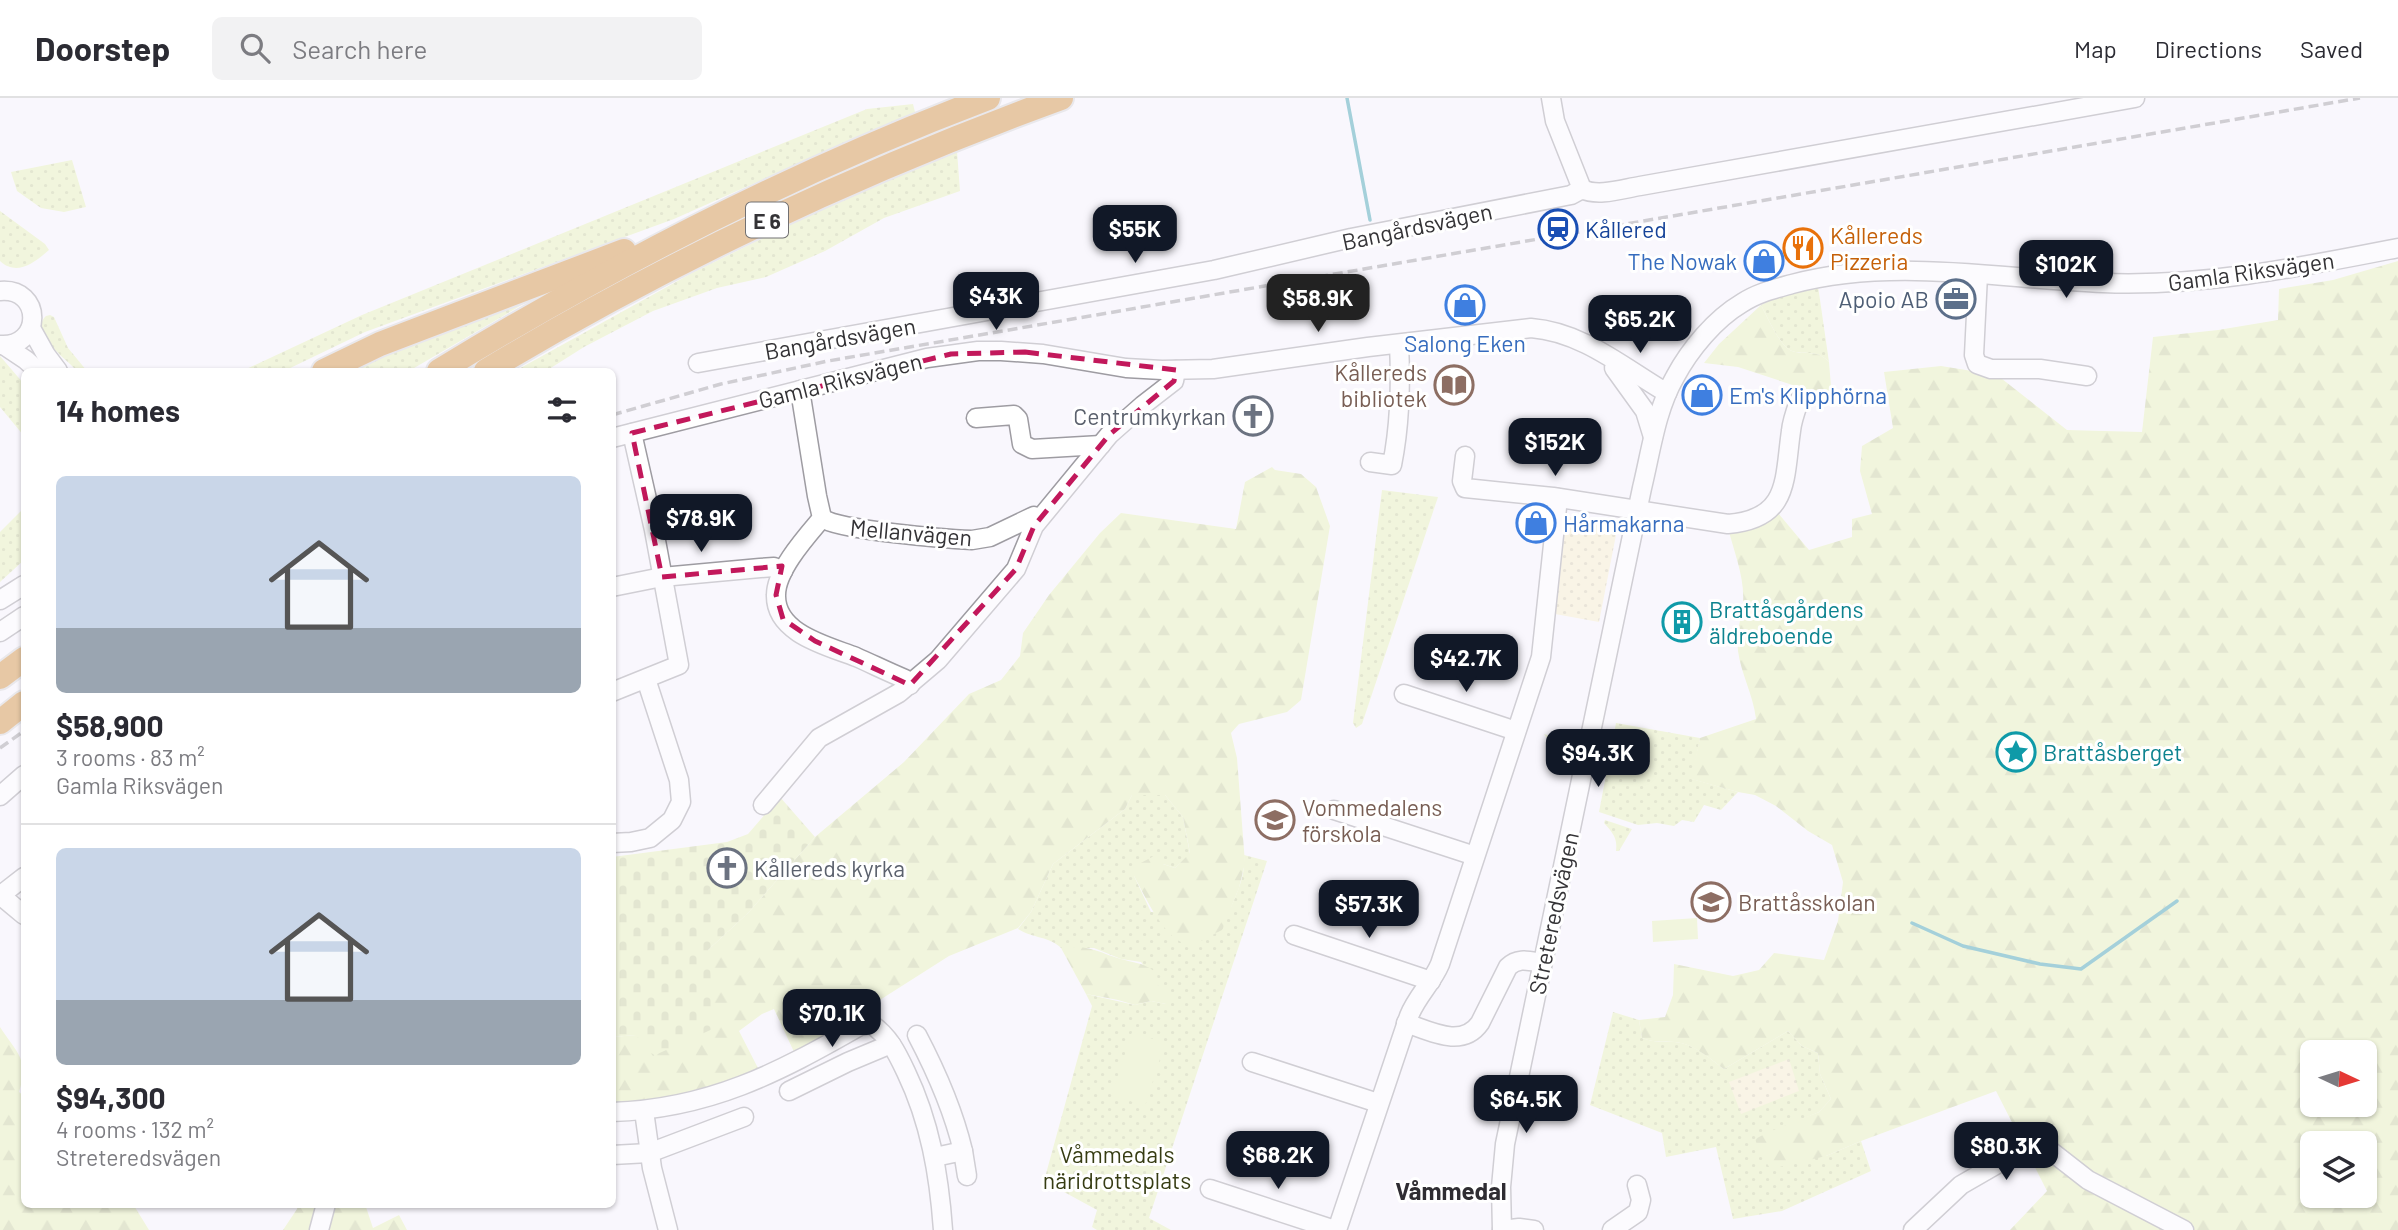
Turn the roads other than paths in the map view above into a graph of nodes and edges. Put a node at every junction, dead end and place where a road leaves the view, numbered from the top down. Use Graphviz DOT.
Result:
graph roads {
  1 [pos="988,98"];
  2 [pos="1061,98"];
  3 [pos="1551,98"];
  4 [pos="2135,98"];
  5 [pos="1582,189"];
  6 [pos="730,212"];
  7 [pos="2398,248"];
  8 [pos="1978,275"];
  9 [pos="3,289"];
  10 [pos="31,328"];
  11 [pos="1399,344"];
  12 [pos="2,345"];
  13 [pos="1606,357"];
  14 [pos="698,363"];
  15 [pos="35,368"];
  16 [pos="56,368"];
  17 [pos="330,368"];
  18 [pos="444,368"];
  19 [pos="491,368"];
  20 [pos="1176,370"];
  21 [pos="2087,376"];
  22 [pos="800,390"];
  23 [pos="1667,393"];
  24 [pos="1800,399"];
  25 [pos="976,418"];
  26 [pos="632,433"];
  27 [pos="616,437"];
  28 [pos="1654,439"];
  29 [pos="1101,445"];
  30 [pos="1465,456"];
  31 [pos="1370,462"];
  32 [pos="1558,498"];
  33 [pos="1637,509"];
  34 [pos="822,518"];
  35 [pos="1039,518"];
  36 [pos="783,571"];
  37 [pos="662,577"];
  38 [pos="616,586"];
  39 [pos="21,587"];
  40 [pos="0,600"];
  41 [pos="21,618"];
  42 [pos="0,632"];
  43 [pos="21,661"];
  44 [pos="0,677"];
  45 [pos="646,679"];
  46 [pos="910,685"];
  47 [pos="616,689"];
  48 [pos="21,690"];
  49 [pos="1404,694"];
  50 [pos="0,705"];
  51 [pos="21,705"];
  52 [pos="0,722"];
  53 [pos="1516,730"];
  54 [pos="21,778"];
  55 [pos="0,796"];
  56 [pos="763,805"];
  57 [pos="1334,810"];
  58 [pos="616,843"];
  59 [pos="1475,856"];
  60 [pos="21,879"];
  61 [pos="1,895"];
  62 [pos="21,912"];
  63 [pos="1294,935"];
  64 [pos="1542,963"];
  65 [pos="1431,981"];
  66 [pos="1406,1023"];
  67 [pos="917,1035"];
  68 [pos="891,1044"];
  69 [pos="1252,1062"];
  70 [pos="789,1091"];
  71 [pos="1378,1103"];
  72 [pos="644,1111"];
  73 [pos="616,1112"];
  74 [pos="744,1117"];
  75 [pos="963,1151"];
  76 [pos="649,1153"];
  77 [pos="616,1155"];
  78 [pos="935,1157"];
  79 [pos="967,1176"];
  80 [pos="1637,1185"];
  81 [pos="1210,1189"];
  82 [pos="325,1208"];
  83 [pos="319,1230"];
  84 [pos="668,1230"];
  85 [pos="943,1230"];
  86 [pos="1336,1230"];
  87 [pos="1502,1230"];
  88 [pos="1534,1230"];
  89 [pos="1612,1230"];
  90 [pos="1913,1230"];
  91 [pos="2184,1230"];
  1 -- 6 [label="highway, E 6"];
  2 -- 19 [label="highway, E 6"];
  3 -- 5 [label="street"];
  4 -- 5 [label="street, Bangårdsvägen"];
  5 -- 14 [label="street, Bangårdsvägen"];
  6 -- 17 [label="highway"];
  6 -- 18 [label="highway, E 6"];
  7 -- 8 [label="street, Gamla Riksvägen"];
  8 -- 21 [label="street"];
  8 -- 23 [label="street, Gamla Riksvägen"];
  9 -- 10 [label="street"];
  10 -- 12 [label="street"];
  10 -- 16 [label="street"];
  11 -- 13 [label="street, Gamla Riksvägen"];
  11 -- 20 [label="street, Gamla Riksvägen"];
  11 -- 31 [label="street"];
  12 -- 15 [label="street"];
  13 -- 23 [label="street, Gamla Riksvägen"];
  13 -- 28 [label="street, Gamla Riksvägen"];
  20 -- 22 [label="street, Gamla Riksvägen"];
  20 -- 29 [label="street"];
  22 -- 26 [label="street, Gamla Riksvägen"];
  22 -- 34 [label="street"];
  23 -- 28 [label="street, Streteredsvägen"];
  24 -- 33 [label="street"];
  25 -- 29 [label="street"];
  26 -- 27 [label="street, Gamla Riksvägen"];
  26 -- 37 [label="street"];
  28 -- 33 [label="street, Streteredsvägen"];
  29 -- 35 [label="street"];
  30 -- 32 [label="street"];
  32 -- 33 [label="street"];
  32 -- 53 [label="street"];
  33 -- 64 [label="street, Streteredsvägen"];
  34 -- 35 [label="street, Mellanvägen"];
  34 -- 36 [label="street"];
  35 -- 46 [label="street"];
  36 -- 37 [label="street"];
  36 -- 46 [label="street"];
  37 -- 38 [label="street"];
  37 -- 45 [label="street"];
  39 -- 40 [label="street"];
  41 -- 42 [label="street"];
  43 -- 44 [label="highway"];
  45 -- 47 [label="street"];
  45 -- 58 [label="street"];
  46 -- 56 [label="street"];
  48 -- 50 [label="highway"];
  49 -- 53 [label="street"];
  51 -- 52 [label="highway"];
  53 -- 59 [label="street"];
  54 -- 55 [label="street"];
  57 -- 59 [label="street"];
  59 -- 65 [label="street"];
  60 -- 61 [label="street"];
  61 -- 62 [label="street"];
  63 -- 65 [label="street"];
  64 -- 66 [label="street"];
  64 -- 87 [label="street, Streteredsvägen"];
  65 -- 66 [label="street"];
  66 -- 71 [label="street"];
  67 -- 75 [label="street"];
  68 -- 70 [label="street"];
  68 -- 72 [label="street"];
  68 -- 78 [label="street"];
  69 -- 71 [label="street"];
  71 -- 86 [label="street"];
  72 -- 73 [label="street"];
  72 -- 76 [label="street"];
  74 -- 76 [label="street"];
  75 -- 78 [label="street"];
  75 -- 79 [label="street"];
  76 -- 77 [label="street"];
  76 -- 84 [label="street"];
  78 -- 85 [label="street"];
  80 -- 89 [label="street"];
  81 -- 86 [label="street"];
  82 -- 83 [label="street"];
  87 -- 88 [label="street, Streteredsvägen"];
  90 -- 91 [label="street"];
}
